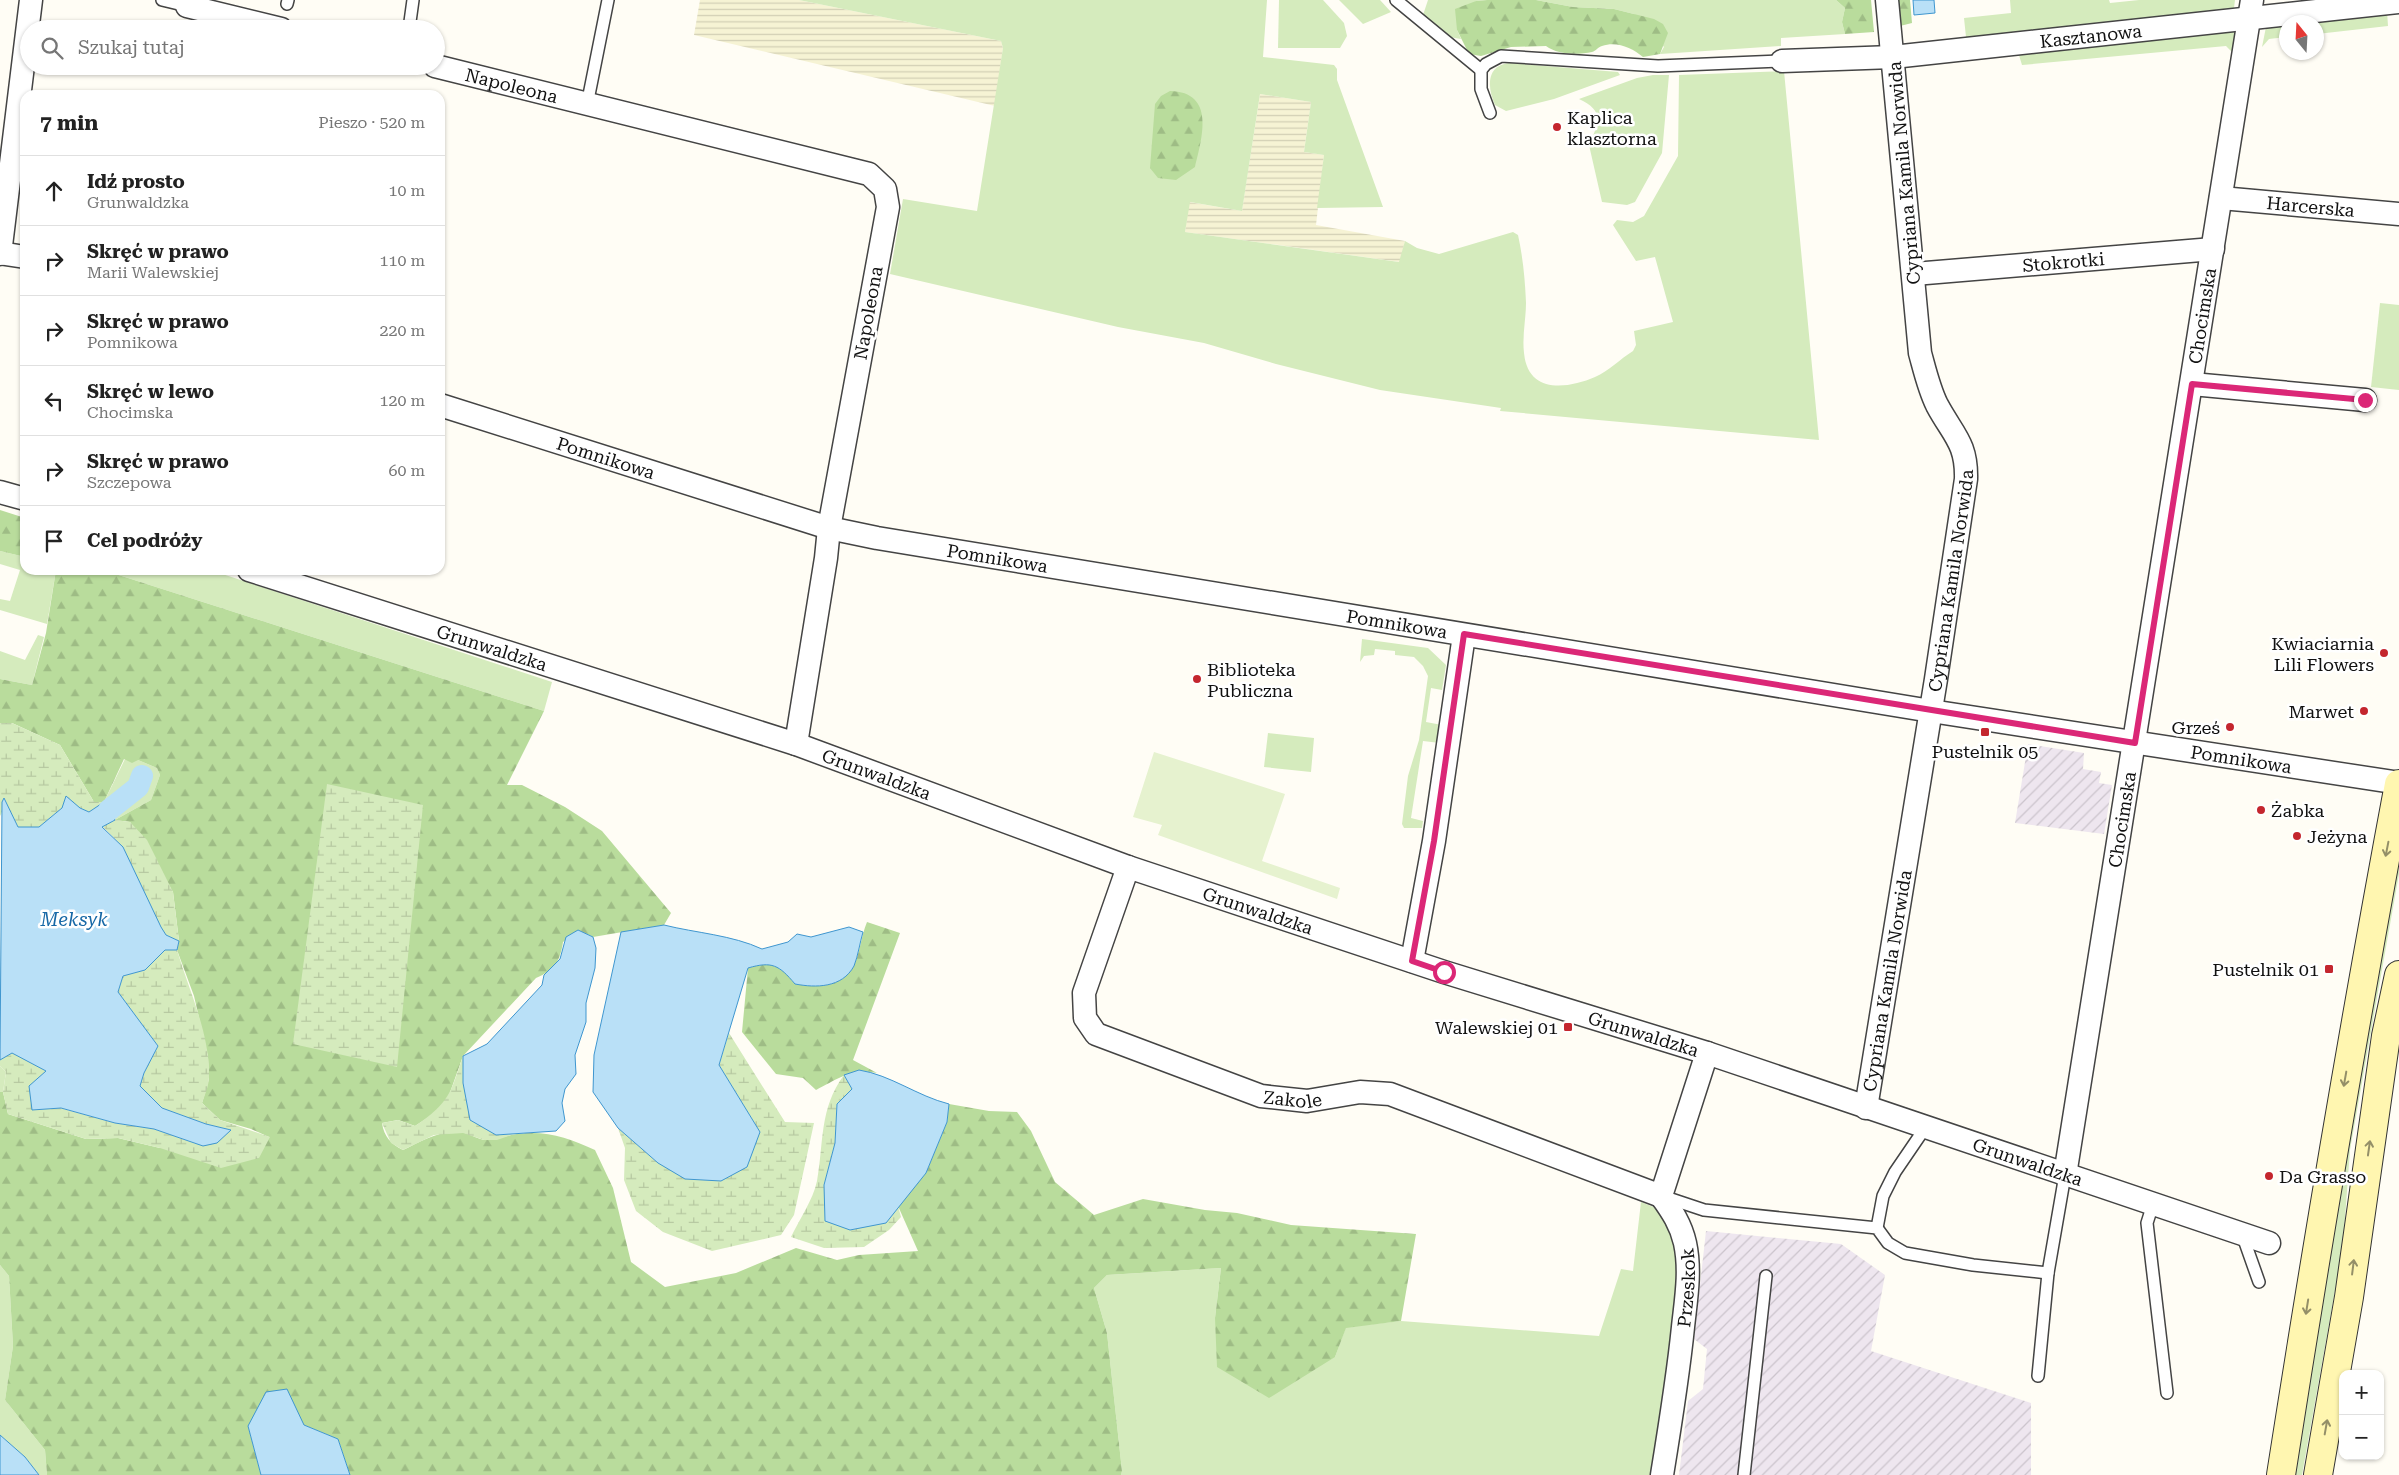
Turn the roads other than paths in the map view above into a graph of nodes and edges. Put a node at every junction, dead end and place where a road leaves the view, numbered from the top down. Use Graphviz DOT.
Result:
graph roads {
  1 [pos="31,0"];
  2 [pos="162,0"];
  3 [pos="413,0"];
  4 [pos="608,0"];
  5 [pos="1396,0"];
  6 [pos="1887,0"];
  7 [pos="2399,2"];
  8 [pos="187,6"];
  9 [pos="2251,10"];
  10 [pos="28,20"];
  11 [pos="244,20"];
  12 [pos="410,20"];
  13 [pos="1893,57"];
  14 [pos="1782,60"];
  15 [pos="445,69"];
  16 [pos="1481,70"];
  17 [pos="20,74"];
  18 [pos="587,105"];
  19 [pos="1490,113"];
  20 [pos="5,176"];
  21 [pos="2221,198"];
  22 [pos="2399,214"];
  23 [pos="2213,250"];
  24 [pos="0,254"];
  25 [pos="20,256"];
  26 [pos="1914,274"];
  27 [pos="2192,384"];
  28 [pos="2365,400"];
  29 [pos="445,406"];
  30 [pos="0,492"];
  31 [pos="20,498"];
  32 [pos="829,528"];
  33 [pos="265,575"];
  34 [pos="1464,634"];
  35 [pos="1931,711"];
  36 [pos="2135,743"];
  37 [pos="796,744"];
  38 [pos="2399,784"];
  39 [pos="1128,867"];
  40 [pos="1412,961"];
  41 [pos="2399,975"];
  42 [pos="2392,1031"];
  43 [pos="1707,1053"];
  44 [pos="1866,1108"];
  45 [pos="1926,1128"];
  46 [pos="2065,1175"];
  47 [pos="1661,1196"];
  48 [pos="2153,1204"];
  49 [pos="1877,1228"];
  50 [pos="2242,1234"];
  51 [pos="2268,1243"];
  52 [pos="2048,1273"];
  53 [pos="1766,1276"];
  54 [pos="2259,1282"];
  55 [pos="2038,1376"];
  56 [pos="2167,1393"];
  57 [pos="1662,1475"];
  58 [pos="1744,1475"];
  59 [pos="2281,1475"];
  60 [pos="2318,1475"];
  1 -- 10 [label="street"];
  2 -- 8 [label="lane"];
  3 -- 12 [label="lane"];
  4 -- 18 [label="lane"];
  5 -- 16 [label="lane"];
  6 -- 13 [label="street, Cypriana Kamila Norwida"];
  7 -- 9 [label="street, Kasztanowa"];
  8 -- 11 [label="street"];
  9 -- 13 [label="street, Kasztanowa"];
  9 -- 21 [label="street, Chocimska"];
  13 -- 14 [label="street, Kasztanowa"];
  13 -- 26 [label="street, Cypriana Kamila Norwida"];
  14 -- 16 [label="lane"];
  15 -- 18 [label="street, Napoleona"];
  16 -- 19 [label="lane"];
  17 -- 20 [label="street"];
  18 -- 32 [label="street, Napoleona"];
  20 -- 24 [label="street"];
  21 -- 22 [label="street, Harcerska"];
  21 -- 23 [label="street, Chocimska"];
  23 -- 26 [label="street, Stokrotki"];
  23 -- 27 [label="street, Chocimska"];
  24 -- 25 [label="street"];
  26 -- 35 [label="street, Cypriana Kamila Norwida"];
  27 -- 28 [label="street"];
  27 -- 36 [label="street, Chocimska"];
  29 -- 32 [label="street, Pomnikowa"];
  30 -- 31 [label="street"];
  32 -- 34 [label="street, Pomnikowa"];
  32 -- 37 [label="street, Napoleona"];
  33 -- 37 [label="street, Grunwaldzka"];
  34 -- 35 [label="street, Pomnikowa"];
  34 -- 40 [label="street"];
  35 -- 36 [label="street, Pomnikowa"];
  35 -- 44 [label="street, Cypriana Kamila Norwida"];
  36 -- 38 [label="street, Pomnikowa"];
  36 -- 46 [label="street, Chocimska"];
  37 -- 39 [label="street, Grunwaldzka"];
  38 -- 59 [label="main road, one-way"];
  39 -- 40 [label="street, Grunwaldzka"];
  39 -- 47 [label="street, Zakole"];
  40 -- 43 [label="street, Grunwaldzka"];
  41 -- 42 [label="main road"];
  60 -- 42 [label="main road, one-way"];
  43 -- 44 [label="street, Grunwaldzka"];
  43 -- 47 [label="street"];
  44 -- 45 [label="street, Grunwaldzka"];
  45 -- 46 [label="street, Grunwaldzka"];
  45 -- 49 [label="lane"];
  46 -- 48 [label="street, Grunwaldzka"];
  46 -- 52 [label="lane"];
  47 -- 49 [label="lane"];
  47 -- 57 [label="street, Przeskok"];
  48 -- 50 [label="street, Grunwaldzka"];
  48 -- 56 [label="lane"];
  49 -- 52 [label="lane"];
  50 -- 51 [label="street, Grunwaldzka"];
  50 -- 54 [label="lane"];
  52 -- 55 [label="lane"];
  53 -- 58 [label="lane"];
}
